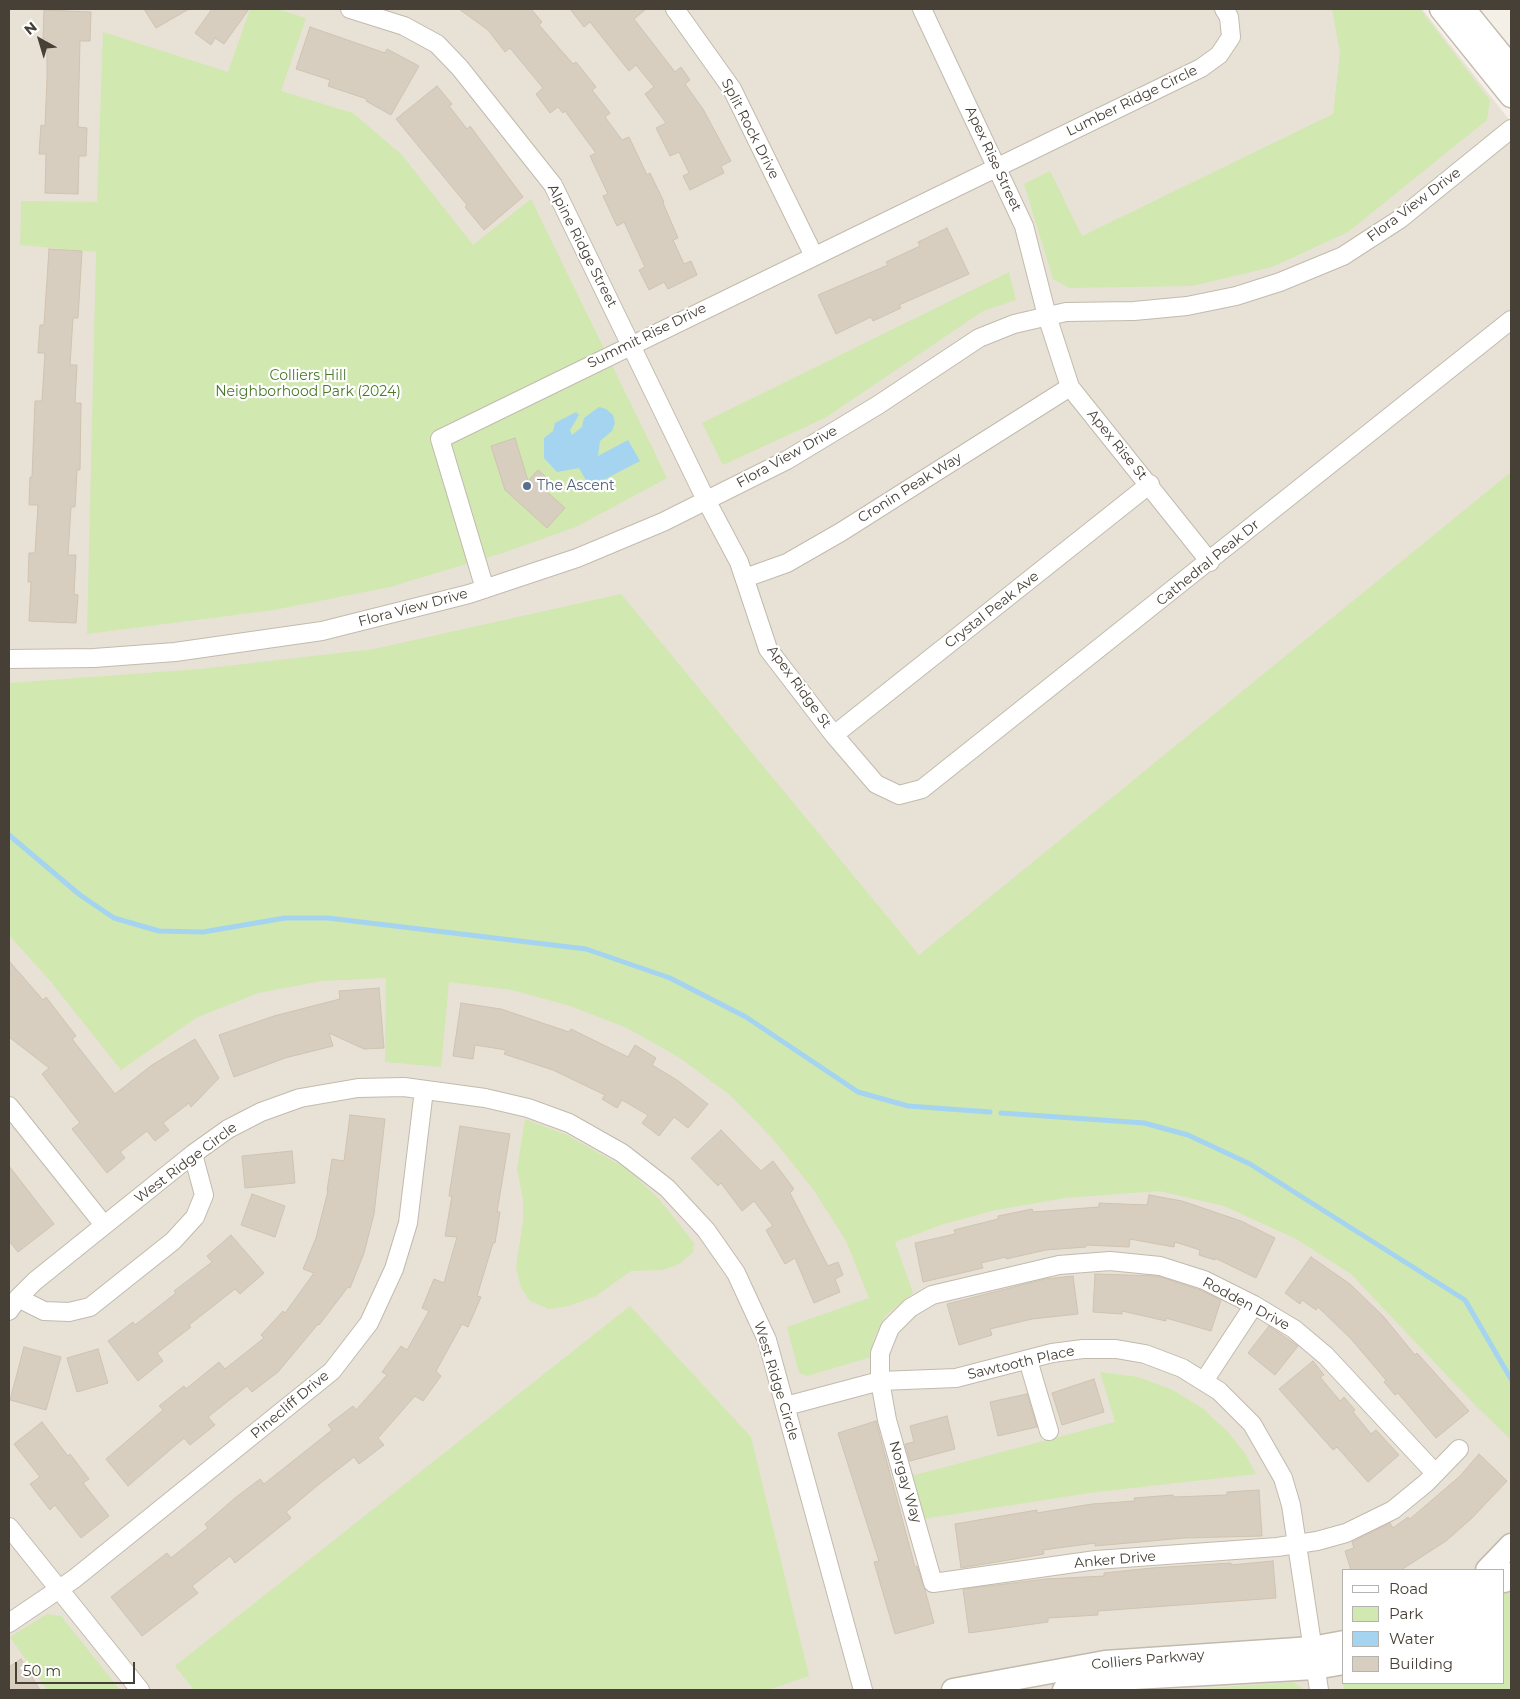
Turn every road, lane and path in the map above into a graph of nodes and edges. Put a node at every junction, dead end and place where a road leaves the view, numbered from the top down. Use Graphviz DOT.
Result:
graph roads {
  1 [pos="350,9"];
  2 [pos="675,9"];
  3 [pos="922,9"];
  4 [pos="1224,9"];
  5 [pos="1441,9"];
  6 [pos="1464,9"];
  7 [pos="1511,67"];
  8 [pos="1511,96"];
  9 [pos="1511,129"];
  10 [pos="996,166"];
  11 [pos="814,256"];
  12 [pos="1047,316"];
  13 [pos="1511,320"];
  14 [pos="630,344"];
  15 [pos="1070,387"];
  16 [pos="1150,484"];
  17 [pos="706,500"];
  18 [pos="1210,562"];
  19 [pos="745,578"];
  20 [pos="485,589"];
  21 [pos="9,658"];
  22 [pos="834,735"];
  23 [pos="899,795"];
  24 [pos="424,1090"];
  25 [pos="9,1106"];
  26 [pos="193,1154"];
  27 [pos="104,1225"];
  28 [pos="13,1304"];
  29 [pos="1254,1305"];
  30 [pos="1028,1360"];
  31 [pos="880,1381"];
  32 [pos="1204,1381"];
  33 [pos="786,1406"];
  34 [pos="1049,1431"];
  35 [pos="1459,1449"];
  36 [pos="1435,1474"];
  37 [pos="9,1527"];
  38 [pos="1511,1544"];
  39 [pos="1297,1545"];
  40 [pos="1488,1569"];
  41 [pos="933,1583"];
  42 [pos="59,1589"];
  43 [pos="9,1623"];
  44 [pos="1342,1643"];
  45 [pos="1314,1658"];
  46 [pos="1342,1663"];
  47 [pos="140,1690"];
  48 [pos="862,1690"];
  49 [pos="953,1690"];
  50 [pos="1064,1690"];
  51 [pos="1319,1690"];
  1 -- 14 [label="street, Alpine Ridge Street"];
  2 -- 11 [label="street, Split Rock Drive"];
  3 -- 10 [label="street, Apex Rise Street"];
  4 -- 10 [label="street, Lumber Ridge Circle"];
  5 -- 8 [label="street"];
  6 -- 7 [label="street"];
  9 -- 12 [label="street, Flora View Drive"];
  10 -- 11 [label="street, Summit Rise Drive"];
  10 -- 12 [label="street, Apex Rise Street"];
  11 -- 14 [label="street, Summit Rise Drive"];
  12 -- 15 [label="street, Apex Rise St"];
  12 -- 17 [label="street, Flora View Drive"];
  13 -- 18 [label="street, Cathedral Peak Dr"];
  14 -- 17 [label="street, Alpine Ridge Street"];
  14 -- 20 [label="street, Summit Rise Drive"];
  15 -- 16 [label="street, Apex Rise St"];
  15 -- 19 [label="street, Cronin Peak Way"];
  16 -- 18 [label="street, Apex Rise St"];
  16 -- 22 [label="street, Crystal Peak Ave"];
  17 -- 19 [label="street, Apex Ridge St"];
  17 -- 20 [label="street, Flora View Drive"];
  18 -- 23 [label="street, Cathedral Peak Dr"];
  19 -- 22 [label="street, Apex Ridge St"];
  20 -- 21 [label="street, Flora View Drive"];
  22 -- 23 [label="street, Apex Ridge St"];
  24 -- 26 [label="street, West Ridge Circle"];
  24 -- 33 [label="street, West Ridge Circle"];
  24 -- 42 [label="street, Pinecliff Drive"];
  25 -- 27 [label="street"];
  26 -- 27 [label="street, West Ridge Circle"];
  26 -- 28 [label="street"];
  27 -- 28 [label="street, West Ridge Circle"];
  29 -- 31 [label="street, Rodden Drive"];
  29 -- 32 [label="street"];
  29 -- 36 [label="street, Rodden Drive"];
  30 -- 31 [label="street, Sawtooth Place"];
  30 -- 32 [label="street, Sawtooth Place"];
  30 -- 34 [label="street"];
  31 -- 33 [label="street, Sawtooth Place"];
  31 -- 41 [label="street, Norgay Way"];
  32 -- 39 [label="street, Sawtooth Place"];
  33 -- 48 [label="street, West Ridge Circle"];
  35 -- 36 [label="street, Anker Drive"];
  36 -- 39 [label="street, Anker Drive"];
  37 -- 42 [label="street"];
  38 -- 40 [label="street"];
  39 -- 41 [label="street, Anker Drive"];
  39 -- 45 [label="street, Sawtooth Place"];
  42 -- 43 [label="street, Pinecliff Drive"];
  42 -- 47 [label="street"];
  44 -- 45 [label="street, Colliers Parkway"];
  45 -- 46 [label="street, Colliers Parkway"];
  45 -- 49 [label="street, Colliers Parkway"];
  45 -- 50 [label="street, Colliers Parkway"];
  45 -- 51 [label="street, Sawtooth Place"];
}
